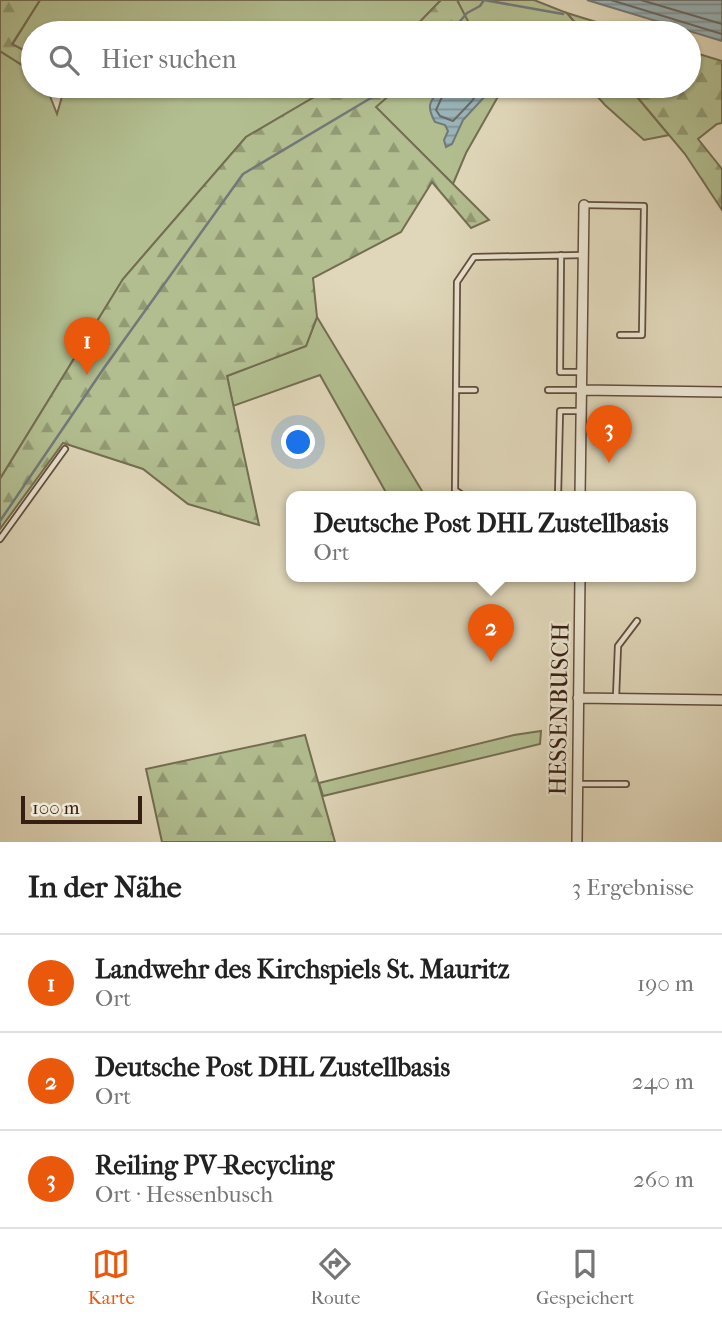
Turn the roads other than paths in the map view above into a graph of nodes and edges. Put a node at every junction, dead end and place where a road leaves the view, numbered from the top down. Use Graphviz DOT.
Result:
graph roads {
  1 [pos="584,205"];
  2 [pos="561,255"];
  3 [pos="584,255"];
  4 [pos="620,335"];
  5 [pos="582,372"];
  6 [pos="457,390"];
  7 [pos="475,390"];
  8 [pos="548,390"];
  9 [pos="582,390"];
  10 [pos="722,391"];
  11 [pos="582,411"];
  12 [pos="65,449"];
  13 [pos="456,491"];
  14 [pos="558,491"];
  15 [pos="580,491"];
  16 [pos="0,539"];
  17 [pos="580,582"];
  18 [pos="637,621"];
  19 [pos="578,698"];
  20 [pos="617,698"];
  21 [pos="722,700"];
  22 [pos="626,784"];
  23 [pos="578,785"];
  24 [pos="577,842"];
  1 -- 3 [label="street"];
  1 -- 4 [label="lane"];
  2 -- 3 [label="lane"];
  2 -- 5 [label="lane"];
  2 -- 6 [label="lane"];
  3 -- 5 [label="street"];
  5 -- 9 [label="street"];
  6 -- 7 [label="lane"];
  6 -- 13 [label="lane"];
  8 -- 9 [label="lane"];
  9 -- 10 [label="street"];
  9 -- 11 [label="street"];
  11 -- 14 [label="lane"];
  11 -- 15 [label="street"];
  12 -- 16 [label="lane"];
  17 -- 19 [label="street, HESSENBUSCH"];
  18 -- 20 [label="lane"];
  19 -- 20 [label="street"];
  19 -- 23 [label="street, HESSENBUSCH"];
  20 -- 21 [label="street"];
  22 -- 23 [label="lane"];
  23 -- 24 [label="street, HESSENBUSCH"];
}
